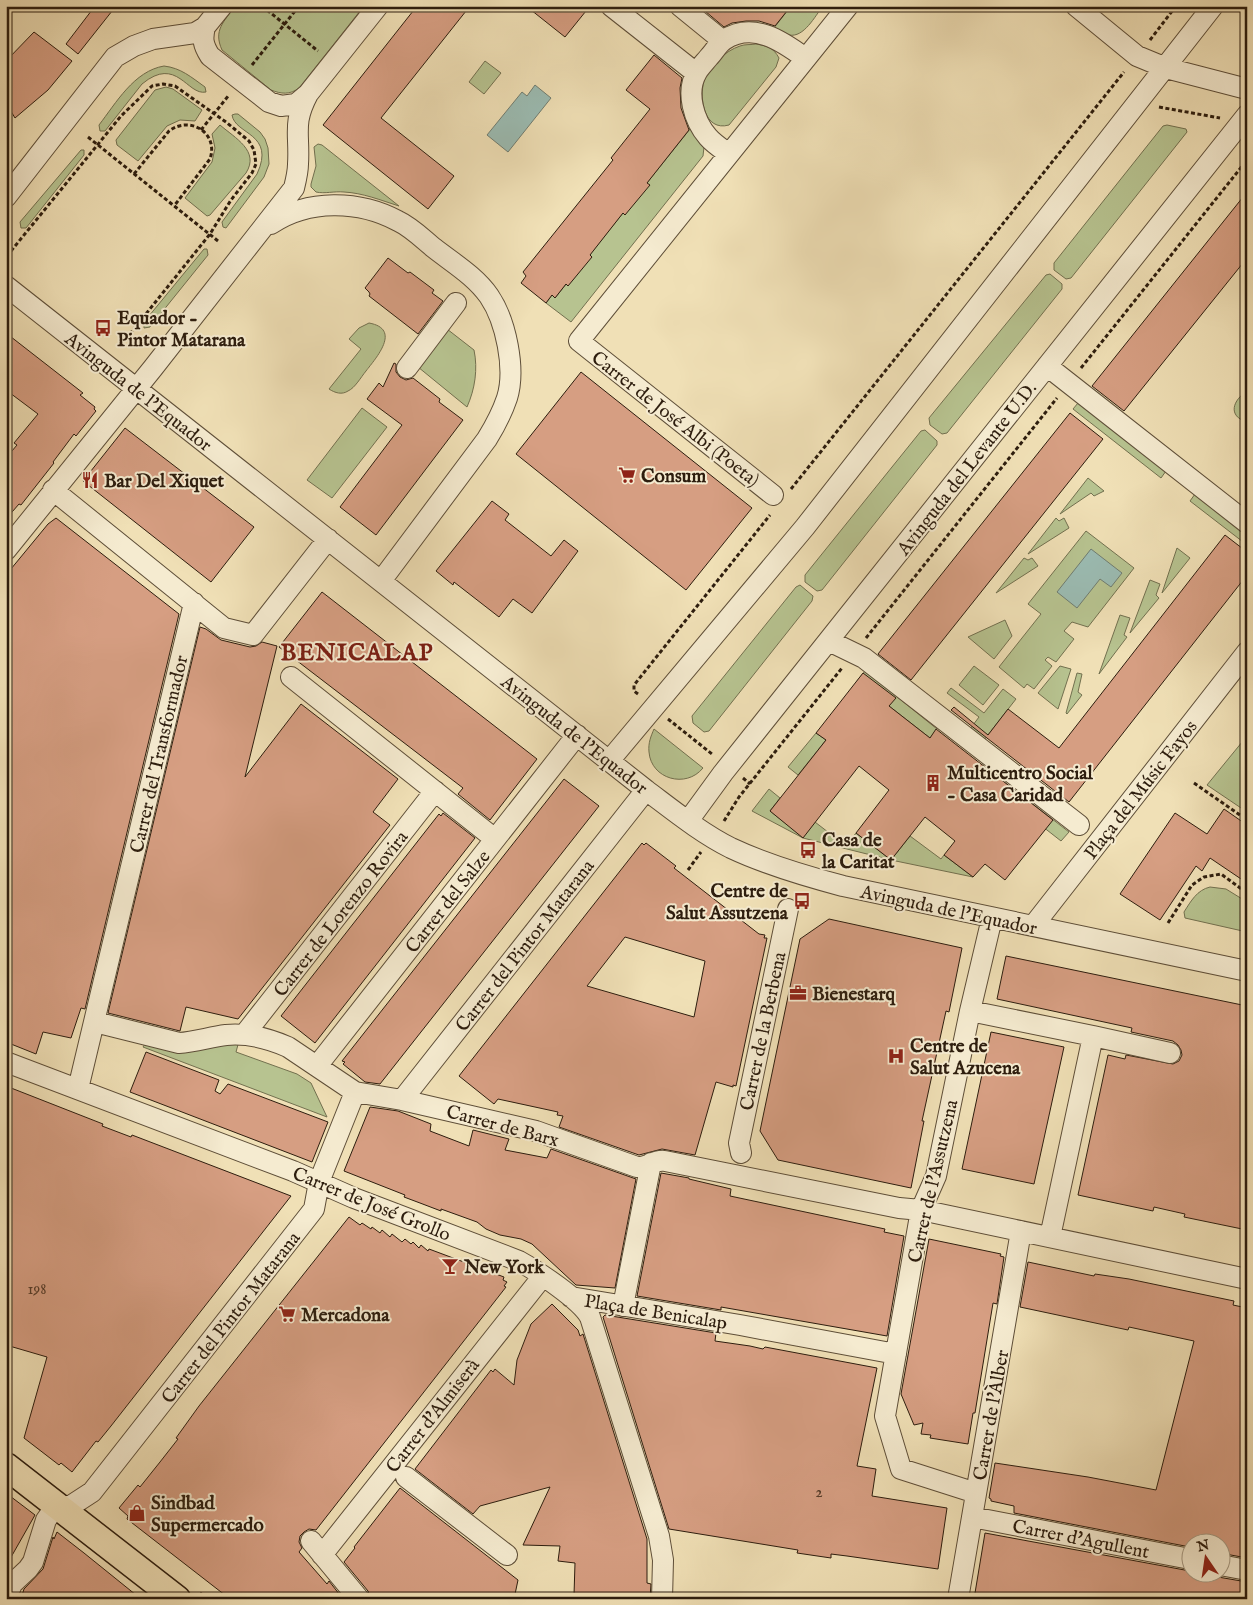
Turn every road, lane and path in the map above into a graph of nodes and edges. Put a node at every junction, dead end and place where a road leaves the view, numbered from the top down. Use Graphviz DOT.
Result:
graph roads {
  1 [pos="222,6"];
  2 [pos="262,6"];
  3 [pos="299,6"];
  4 [pos="378,6"];
  5 [pos="611,6"];
  6 [pos="680,6"];
  7 [pos="848,6"];
  8 [pos="1076,6"];
  9 [pos="1176,6"];
  10 [pos="1214,6"];
  11 [pos="285,24"];
  12 [pos="205,27"];
  13 [pos="723,41"];
  14 [pos="1144,47"];
  15 [pos="324,56"];
  16 [pos="805,58"];
  17 [pos="1166,68"];
  18 [pos="1125,70"];
  19 [pos="247,72"];
  20 [pos="696,73"];
  21 [pos="1118,78"];
  22 [pos="1247,89"];
  23 [pos="230,93"];
  24 [pos="308,94"];
  25 [pos="1142,96"];
  26 [pos="215,113"];
  27 [pos="1242,122"];
  28 [pos="202,130"];
  29 [pos="88,138"];
  30 [pos="97,145"];
  31 [pos="729,154"];
  32 [pos="1247,160"];
  33 [pos="134,174"];
  34 [pos="6,197"];
  35 [pos="174,206"];
  36 [pos="261,231"];
  37 [pos="210,234"];
  38 [pos="218,241"];
  39 [pos="11,251"];
  40 [pos="6,286"];
  41 [pos="456,303"];
  42 [pos="125,340"];
  43 [pos="1047,366"];
  44 [pos="407,368"];
  45 [pos="1068,383"];
  46 [pos="136,388"];
  47 [pos="53,490"];
  48 [pos="778,499"];
  49 [pos="1247,523"];
  50 [pos="328,540"];
  51 [pos="6,550"];
  52 [pos="381,581"];
  53 [pos="194,603"];
  54 [pos="829,641"];
  55 [pos="1247,652"];
  56 [pos="854,653"];
  57 [pos="291,677"];
  58 [pos="642,697"];
  59 [pos="664,716"];
  60 [pos="577,735"];
  61 [pos="715,756"];
  62 [pos="609,761"];
  63 [pos="1194,783"];
  64 [pos="646,790"];
  65 [pos="435,792"];
  66 [pos="1247,820"];
  67 [pos="688,821"];
  68 [pos="1079,825"];
  69 [pos="713,837"];
  70 [pos="495,839"];
  71 [pos="688,870"];
  72 [pos="1247,893"];
  73 [pos="788,909"];
  74 [pos="992,918"];
  75 [pos="1168,923"];
  76 [pos="1033,926"];
  77 [pos="1247,971"];
  78 [pos="970,1011"];
  79 [pos="95,1022"];
  80 [pos="244,1035"];
  81 [pos="1093,1036"];
  82 [pos="1170,1053"];
  83 [pos="6,1062"];
  84 [pos="318,1066"];
  85 [pos="78,1089"];
  86 [pos="354,1092"];
  87 [pos="402,1100"];
  88 [pos="741,1153"];
  89 [pos="651,1163"];
  90 [pos="320,1182"];
  91 [pos="921,1210"];
  92 [pos="1021,1231"];
  93 [pos="1050,1237"];
  94 [pos="542,1276"];
  95 [pos="1247,1279"];
  96 [pos="571,1297"];
  97 [pos="623,1306"];
  98 [pos="896,1354"];
  99 [pos="6,1466"];
  100 [pos="406,1477"];
  101 [pos="976,1493"];
  102 [pos="59,1508"];
  103 [pos="972,1517"];
  104 [pos="507,1555"];
  105 [pos="1180,1557"];
  106 [pos="1230,1566"];
  107 [pos="1247,1570"];
  108 [pos="6,1599"];
  109 [pos="177,1599"];
  110 [pos="359,1599"];
  111 [pos="662,1599"];
  112 [pos="958,1599"];
  1 -- 12 [label="street"];
  2 -- 11 [label="path"];
  3 -- 11 [label="path"];
  4 -- 24 [label="street"];
  5 -- 20 [label="street"];
  6 -- 13 [label="street"];
  7 -- 16 [label="street"];
  8 -- 17 [label="street"];
  9 -- 14 [label="path"];
  10 -- 17 [label="street"];
  11 -- 15 [label="path"];
  11 -- 19 [label="path"];
  12 -- 24 [label="street"];
  12 -- 34 [label="street"];
  13 -- 16 [label="street"];
  13 -- 20 [label="street"];
  16 -- 31 [label="street"];
  17 -- 22 [label="street"];
  17 -- 25 [label="street"];
  18 -- 21 [label="path"];
  20 -- 31 [label="street"];
  21 -- 25 [label="path"];
  21 -- 48 [label="path"];
  23 -- 26 [label="path"];
  24 -- 36 [label="street"];
  25 -- 27 [label="path"];
  25 -- 62 [label="street"];
  26 -- 28 [label="path"];
  26 -- 30 [label="path"];
  26 -- 37 [label="path"];
  27 -- 43 [label="street, Avinguda del Levante U.D."];
  28 -- 33 [label="path"];
  28 -- 35 [label="path"];
  29 -- 30 [label="path"];
  30 -- 33 [label="path"];
  30 -- 39 [label="path"];
  31 -- 48 [label="street, Carrer de José Albi (Poeta)"];
  32 -- 45 [label="path"];
  33 -- 35 [label="path"];
  35 -- 37 [label="path"];
  36 -- 46 [label="street"];
  36 -- 52 [label="street"];
  37 -- 38 [label="path"];
  37 -- 42 [label="path"];
  40 -- 46 [label="street, Avinguda de l'Equador"];
  41 -- 44 [label="street"];
  43 -- 45 [label="street"];
  43 -- 54 [label="street, Avinguda del Levante U.D."];
  45 -- 49 [label="street"];
  45 -- 56 [label="path"];
  46 -- 47 [label="street"];
  46 -- 50 [label="street, Avinguda de l'Equador"];
  47 -- 51 [label="street"];
  47 -- 53 [label="street"];
  48 -- 58 [label="path"];
  50 -- 52 [label="street, Avinguda de l'Equador"];
  50 -- 53 [label="street"];
  52 -- 60 [label="street, Avinguda de l'Equador"];
  53 -- 79 [label="street, Carrer del Transformador"];
  54 -- 56 [label="street"];
  54 -- 67 [label="street, Avinguda del Levante U.D."];
  55 -- 76 [label="street, Plaça del Músic Fayos"];
  56 -- 68 [label="street"];
  56 -- 69 [label="path"];
  57 -- 65 [label="street"];
  59 -- 61 [label="path"];
  60 -- 62 [label="street, Avinguda de l'Equador"];
  60 -- 70 [label="street, Carrer del Salze"];
  62 -- 64 [label="street, Avinguda de l'Equador"];
  63 -- 66 [label="path"];
  64 -- 67 [label="street, Avinguda de l'Equador"];
  64 -- 87 [label="street, Carrer del Pintor Matarana"];
  65 -- 70 [label="street"];
  65 -- 80 [label="street, Carrer de Lorenzo Rovira"];
  67 -- 69 [label="street, Avinguda de l'Equador"];
  69 -- 71 [label="path"];
  69 -- 74 [label="street, Avinguda de l'Equador"];
  70 -- 84 [label="street, Carrer del Salze"];
  72 -- 75 [label="path"];
  73 -- 88 [label="street, Carrer de la Berbena"];
  74 -- 76 [label="street, Avinguda de l'Equador"];
  74 -- 78 [label="street, Carrer de l'Assutzena"];
  76 -- 77 [label="street, Avinguda de l'Equador"];
  78 -- 81 [label="street"];
  78 -- 91 [label="street, Carrer de l'Assutzena"];
  79 -- 80 [label="street, Carrer de Barx"];
  79 -- 85 [label="street, Carrer del Transformador"];
  80 -- 84 [label="street, Carrer de Barx"];
  81 -- 82 [label="street"];
  81 -- 93 [label="street"];
  83 -- 85 [label="street, Carrer de José Grollo"];
  84 -- 86 [label="street, Carrer de Barx"];
  85 -- 90 [label="street, Carrer de José Grollo"];
  86 -- 87 [label="street, Carrer de Barx"];
  86 -- 90 [label="street, Carrer del Pintor Matarana"];
  87 -- 89 [label="street, Carrer de Barx"];
  89 -- 91 [label="street, Carrer de Barx"];
  89 -- 97 [label="street"];
  90 -- 94 [label="street, Carrer de José Grollo"];
  90 -- 102 [label="street, Carrer del Pintor Matarana"];
  91 -- 92 [label="street, Carrer de Barx"];
  91 -- 98 [label="street, Carrer de l'Assutzena"];
  92 -- 93 [label="street, Carrer de Barx"];
  92 -- 101 [label="street, Carrer de l'Àlber"];
  93 -- 95 [label="street, Carrer de Barx"];
  94 -- 96 [label="street, Carrer de José Grollo"];
  94 -- 110 [label="street, Carrer d'Almiserà"];
  96 -- 97 [label="street, Plaça de Benicalap"];
  96 -- 111 [label="street, Carrer de José Grollo"];
  97 -- 98 [label="street, Plaça de Benicalap"];
  98 -- 101 [label="street, Carrer de l'Assutzena"];
  99 -- 102 [label="main road"];
  100 -- 104 [label="street"];
  101 -- 103 [label="street, Carrer de l'Àlber"];
  102 -- 108 [label="street"];
  102 -- 109 [label="main road"];
  103 -- 105 [label="street, Carrer d'Agullent"];
  103 -- 112 [label="street, Carrer de l'Àlber"];
  106 -- 107 [label="street"];
}
